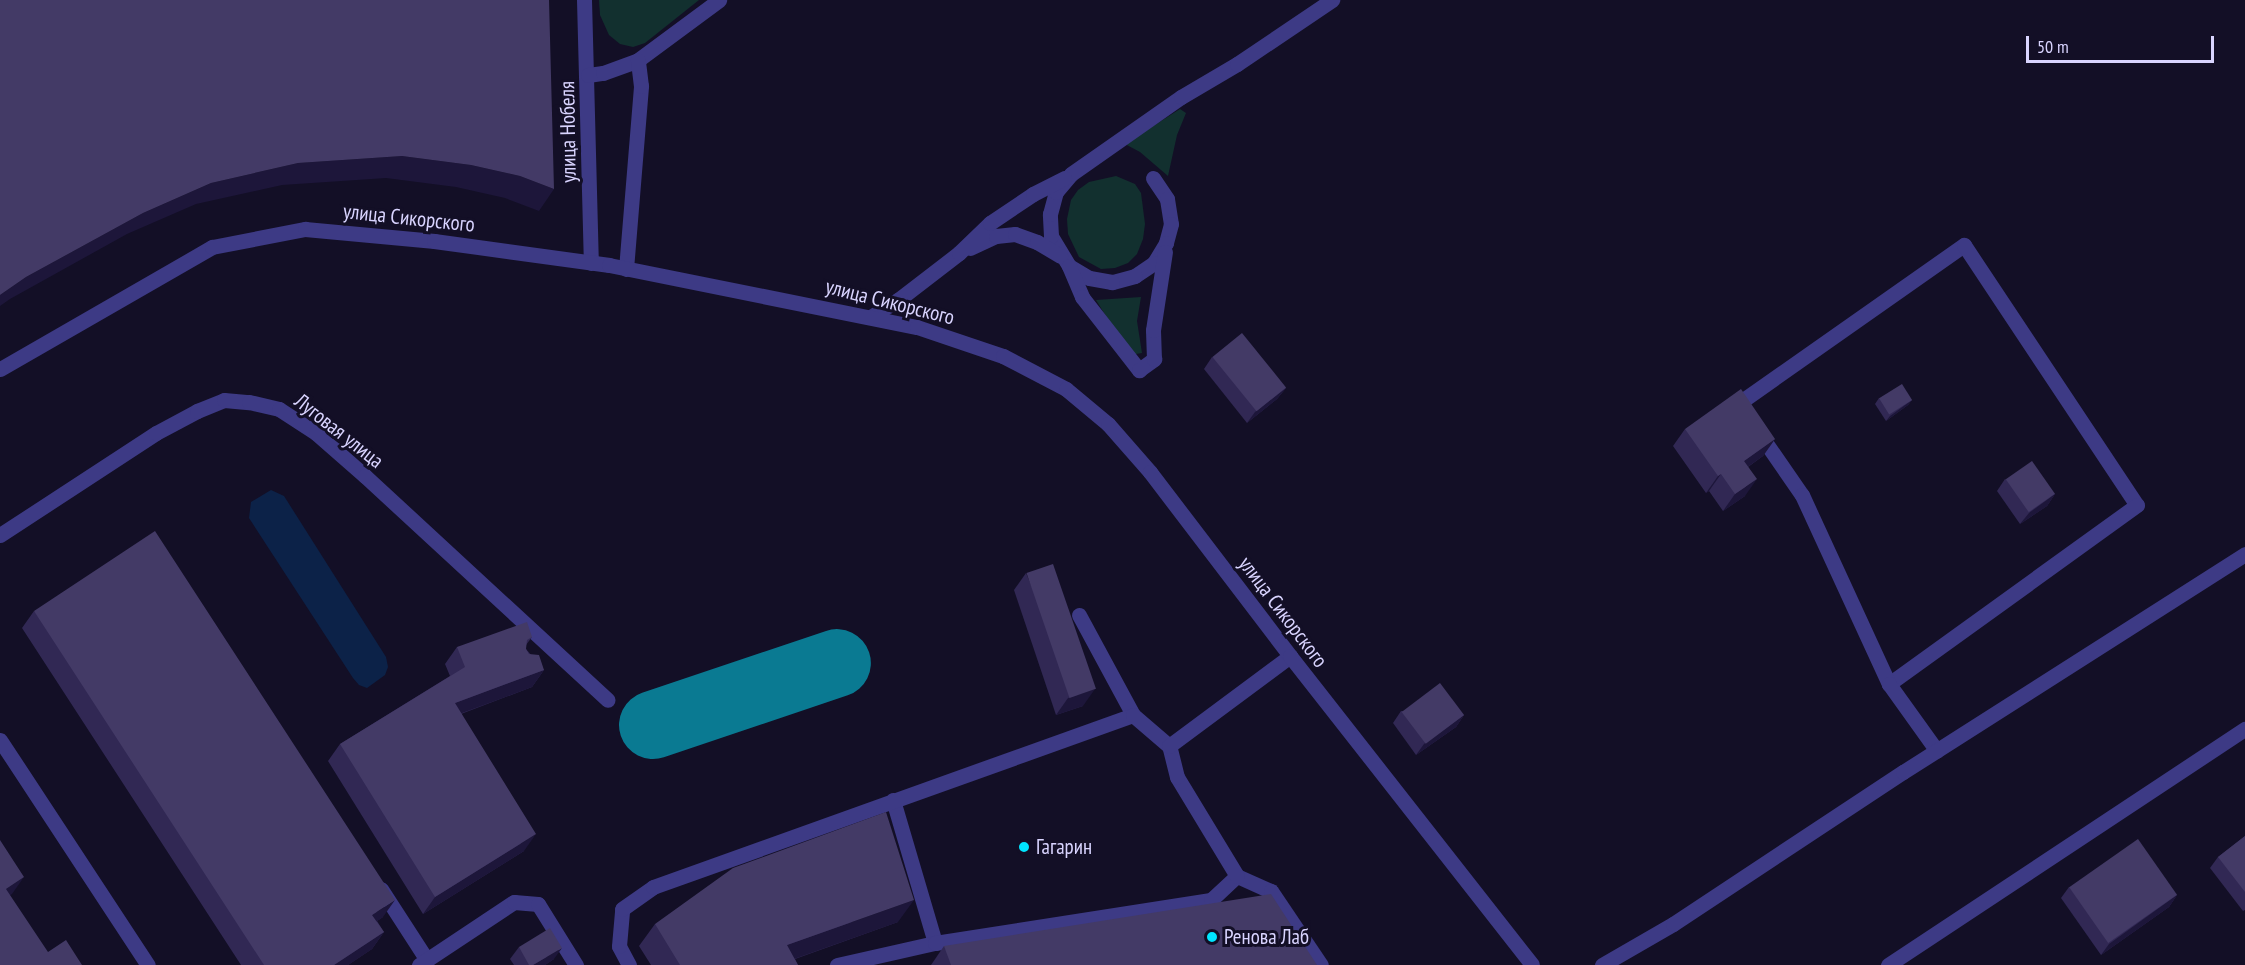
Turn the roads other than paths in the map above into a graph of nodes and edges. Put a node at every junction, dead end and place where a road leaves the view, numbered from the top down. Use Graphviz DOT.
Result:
graph roads {
  1 [pos="584,0"];
  2 [pos="719,0"];
  3 [pos="1332,0"];
  4 [pos="638,60"];
  5 [pos="588,75"];
  6 [pos="1071,174"];
  7 [pos="1153,178"];
  8 [pos="1167,243"];
  9 [pos="959,253"];
  10 [pos="1065,261"];
  11 [pos="591,263"];
  12 [pos="626,268"];
  13 [pos="872,316"];
  14 [pos="0,369"];
  15 [pos="0,535"];
  16 [pos="2245,554"];
  17 [pos="1079,615"];
  18 [pos="556,651"];
  19 [pos="1290,656"];
  20 [pos="534,659"];
  21 [pos="1890,684"];
  22 [pos="608,700"];
  23 [pos="1132,715"];
  24 [pos="2245,729"];
  25 [pos="0,740"];
  26 [pos="1170,746"];
  27 [pos="1937,751"];
  28 [pos="893,800"];
  29 [pos="1237,876"];
  30 [pos="374,880"];
  31 [pos="935,943"];
  32 [pos="883,959"];
  33 [pos="423,962"];
  34 [pos="1528,962"];
  35 [pos="148,965"];
  36 [pos="576,965"];
  37 [pos="629,965"];
  38 [pos="837,965"];
  39 [pos="1321,965"];
  40 [pos="1602,965"];
  41 [pos="1888,965"];
  1 -- 5 [label="street, улица Нобеля"];
  2 -- 4 [label="street"];
  3 -- 6 [label="street"];
  4 -- 5 [label="street"];
  4 -- 12 [label="street"];
  5 -- 11 [label="street, улица Нобеля"];
  6 -- 9 [label="street"];
  6 -- 10 [label="street"];
  7 -- 8 [label="street"];
  8 -- 10 [label="street"];
  8 -- 10 [label="street"];
  9 -- 10 [label="street"];
  9 -- 13 [label="street"];
  11 -- 12 [label="street, улица Сикорского"];
  11 -- 14 [label="street, улица Сикорского"];
  12 -- 13 [label="street, улица Сикорского"];
  13 -- 19 [label="street, улица Сикорского"];
  15 -- 18 [label="street, Луговая улица"];
  16 -- 27 [label="street"];
  17 -- 23 [label="street"];
  18 -- 20 [label="street"];
  18 -- 22 [label="street, Луговая улица"];
  19 -- 26 [label="street"];
  19 -- 34 [label="street, улица Сикорского"];
  21 -- 21 [label="street"];
  21 -- 27 [label="street"];
  23 -- 26 [label="street"];
  23 -- 28 [label="street"];
  24 -- 41 [label="street"];
  25 -- 35 [label="street"];
  26 -- 29 [label="street"];
  27 -- 40 [label="street"];
  28 -- 31 [label="street"];
  28 -- 37 [label="street"];
  29 -- 31 [label="street"];
  29 -- 39 [label="street"];
  30 -- 33 [label="street"];
  31 -- 32 [label="street"];
  32 -- 38 [label="street"];
  33 -- 36 [label="street"];
}
